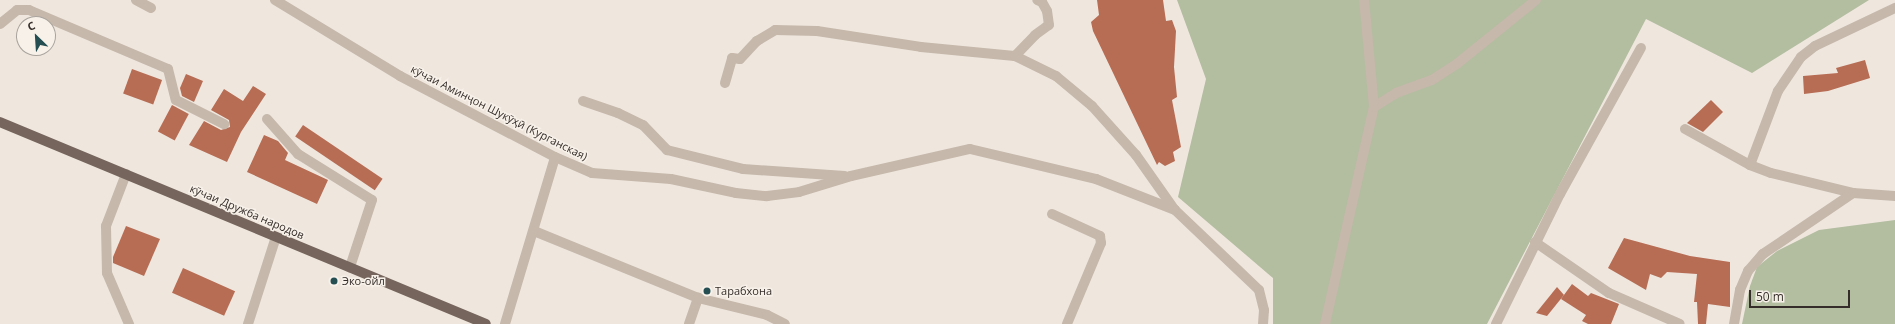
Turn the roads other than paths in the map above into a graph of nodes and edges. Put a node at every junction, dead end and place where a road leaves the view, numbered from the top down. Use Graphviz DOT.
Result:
graph roads {
  1 [pos="136,0"];
  2 [pos="275,0"];
  3 [pos="1038,0"];
  4 [pos="1364,0"];
  5 [pos="1536,0"];
  6 [pos="151,8"];
  7 [pos="1895,8"];
  8 [pos="0,24"];
  9 [pos="1641,48"];
  10 [pos="1015,56"];
  11 [pos="726,83"];
  12 [pos="582,101"];
  13 [pos="1374,107"];
  14 [pos="268,119"];
  15 [pos="0,122"];
  16 [pos="224,124"];
  17 [pos="1685,128"];
  18 [pos="555,157"];
  19 [pos="1750,165"];
  20 [pos="126,174"];
  21 [pos="851,176"];
  22 [pos="1853,193"];
  23 [pos="1895,196"];
  24 [pos="1175,210"];
  25 [pos="1052,214"];
  26 [pos="534,231"];
  27 [pos="276,237"];
  28 [pos="1535,242"];
  29 [pos="350,267"];
  30 [pos="698,298"];
  31 [pos="129,324"];
  32 [pos="248,324"];
  33 [pos="486,324"];
  34 [pos="505,324"];
  35 [pos="689,324"];
  36 [pos="785,324"];
  37 [pos="1067,324"];
  38 [pos="1263,324"];
  39 [pos="1325,324"];
  40 [pos="1496,324"];
  41 [pos="1680,324"];
  42 [pos="1734,324"];
  1 -- 6 [label="street"];
  2 -- 18 [label="street, кӯчаи Аминҷон Шукӯҳӣ (Курганская)"];
  3 -- 10 [label="street"];
  4 -- 13 [label="street"];
  5 -- 13 [label="street"];
  7 -- 19 [label="street"];
  8 -- 16 [label="street"];
  9 -- 28 [label="street"];
  10 -- 11 [label="street"];
  10 -- 24 [label="street"];
  12 -- 21 [label="street"];
  13 -- 39 [label="street"];
  14 -- 29 [label="street"];
  15 -- 20 [label="main road, кӯчаи Дружба народов"];
  17 -- 19 [label="street"];
  18 -- 21 [label="street, кӯчаи Аминҷон Шукӯҳӣ (Курганская)"];
  18 -- 26 [label="street"];
  19 -- 22 [label="street"];
  20 -- 27 [label="main road, кӯчаи Дружба народов"];
  20 -- 31 [label="street"];
  21 -- 24 [label="street, кӯчаи Аминҷон Шукӯҳӣ (Курганская)"];
  22 -- 23 [label="street"];
  22 -- 42 [label="street"];
  24 -- 38 [label="street, кӯчаи Аминҷон Шукӯҳӣ (Курганская)"];
  25 -- 37 [label="street"];
  26 -- 30 [label="street"];
  26 -- 34 [label="street"];
  27 -- 29 [label="main road, кӯчаи Дружба народов"];
  27 -- 32 [label="street"];
  28 -- 40 [label="street"];
  28 -- 41 [label="street"];
  29 -- 33 [label="main road, кӯчаи Дружба народов"];
  30 -- 35 [label="street"];
  30 -- 36 [label="street"];
}
